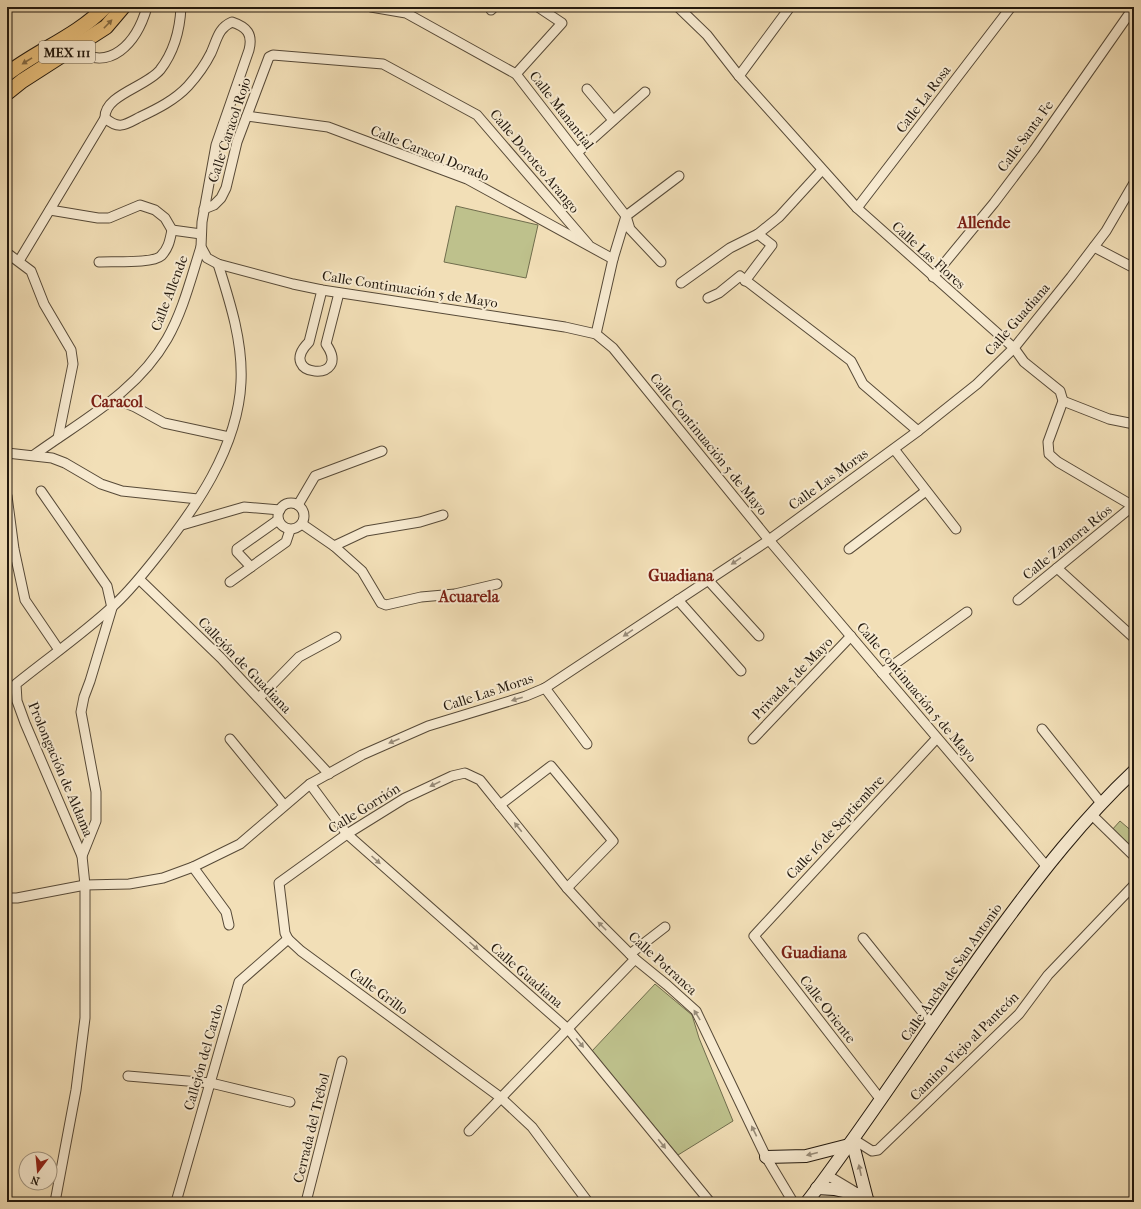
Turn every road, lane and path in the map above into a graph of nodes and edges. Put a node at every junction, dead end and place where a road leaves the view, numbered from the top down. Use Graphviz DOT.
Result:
graph roads {
  1 [pos="105,7"];
  2 [pos="123,7"];
  3 [pos="147,7"];
  4 [pos="181,7"];
  5 [pos="371,7"];
  6 [pos="538,7"];
  7 [pos="679,7"];
  8 [pos="790,7"];
  9 [pos="1011,7"];
  10 [pos="1134,7"];
  11 [pos="73,48"];
  12 [pos="273,55"];
  13 [pos="7,74"];
  14 [pos="516,74"];
  15 [pos="739,76"];
  16 [pos="587,89"];
  17 [pos="644,92"];
  18 [pos="7,93"];
  19 [pos="247,116"];
  20 [pos="105,118"];
  21 [pos="613,120"];
  22 [pos="578,152"];
  23 [pos="822,170"];
  24 [pos="679,176"];
  25 [pos="1134,183"];
  26 [pos="857,208"];
  27 [pos="204,209"];
  28 [pos="50,210"];
  29 [pos="626,216"];
  30 [pos="172,230"];
  31 [pos="201,234"];
  32 [pos="758,234"];
  33 [pos="588,244"];
  34 [pos="201,247"];
  35 [pos="1094,247"];
  36 [pos="7,253"];
  37 [pos="613,259"];
  38 [pos="19,261"];
  39 [pos="99,262"];
  40 [pos="661,262"];
  41 [pos="218,264"];
  42 [pos="1134,268"];
  43 [pos="933,277"];
  44 [pos="743,278"];
  45 [pos="681,283"];
  46 [pos="322,290"];
  47 [pos="339,293"];
  48 [pos="708,298"];
  49 [pos="596,334"];
  50 [pos="1014,348"];
  51 [pos="116,399"];
  52 [pos="1063,401"];
  53 [pos="1134,424"];
  54 [pos="918,431"];
  55 [pos="58,438"];
  56 [pos="229,438"];
  57 [pos="894,449"];
  58 [pos="382,450"];
  59 [pos="7,453"];
  60 [pos="34,455"];
  61 [pos="41,490"];
  62 [pos="926,491"];
  63 [pos="7,496"];
  64 [pos="198,499"];
  65 [pos="298,505"];
  66 [pos="1134,506"];
  67 [pos="280,510"];
  68 [pos="443,515"];
  69 [pos="278,520"];
  70 [pos="302,524"];
  71 [pos="182,525"];
  72 [pos="956,529"];
  73 [pos="290,530"];
  74 [pos="769,540"];
  75 [pos="334,546"];
  76 [pos="849,548"];
  77 [pos="251,567"];
  78 [pos="1057,568"];
  79 [pos="139,579"];
  80 [pos="708,580"];
  81 [pos="230,582"];
  82 [pos="497,584"];
  83 [pos="678,600"];
  84 [pos="1018,600"];
  85 [pos="112,608"];
  86 [pos="967,612"];
  87 [pos="759,636"];
  88 [pos="851,636"];
  89 [pos="336,637"];
  90 [pos="1134,638"];
  91 [pos="59,650"];
  92 [pos="741,671"];
  93 [pos="882,673"];
  94 [pos="12,684"];
  95 [pos="545,688"];
  96 [pos="259,698"];
  97 [pos="1042,729"];
  98 [pos="753,738"];
  99 [pos="937,738"];
  100 [pos="230,739"];
  101 [pos="587,744"];
  102 [pos="1134,772"];
  103 [pos="328,774"];
  104 [pos="472,775"];
  105 [pos="310,784"];
  106 [pos="1101,803"];
  107 [pos="284,805"];
  108 [pos="500,805"];
  109 [pos="1091,814"];
  110 [pos="347,834"];
  111 [pos="82,856"];
  112 [pos="1134,856"];
  113 [pos="193,867"];
  114 [pos="1047,867"];
  115 [pos="85,885"];
  116 [pos="1134,885"];
  117 [pos="567,888"];
  118 [pos="7,898"];
  119 [pos="229,925"];
  120 [pos="665,927"];
  121 [pos="754,936"];
  122 [pos="863,938"];
  123 [pos="288,939"];
  124 [pos="633,957"];
  125 [pos="932,1024"];
  126 [pos="569,1030"];
  127 [pos="342,1061"];
  128 [pos="128,1076"];
  129 [pos="211,1083"];
  130 [pos="500,1097"];
  131 [pos="881,1100"];
  132 [pos="290,1102"];
  133 [pos="469,1131"];
  134 [pos="852,1142"];
  135 [pos="766,1157"];
  136 [pos="827,1175"];
  137 [pos="818,1188"];
  138 [pos="867,1199"];
  139 [pos="55,1202"];
  140 [pos="176,1202"];
  141 [pos="306,1202"];
  142 [pos="588,1202"];
  143 [pos="710,1202"];
  144 [pos="793,1202"];
  145 [pos="807,1202"];
  1 -- 13 [label="main road, MEX 111, one-way"];
  11 -- 2 [label="main road, MEX 111, one-way"];
  3 -- 11 [label="street"];
  4 -- 20 [label="street"];
  5 -- 14 [label="street, Calle Manantial"];
  6 -- 14 [label="street"];
  7 -- 15 [label="street, Calle Las Flores"];
  8 -- 15 [label="street"];
  9 -- 26 [label="street, Calle La Rosa"];
  10 -- 43 [label="street, Calle Santa Fe"];
  11 -- 18 [label="main road, MEX 111"];
  12 -- 19 [label="street, Calle Caracol Rojo"];
  12 -- 33 [label="street, Calle Doroteo Arango"];
  14 -- 22 [label="street, Calle Manantial"];
  15 -- 23 [label="street, Calle Las Flores"];
  16 -- 21 [label="street"];
  17 -- 21 [label="street"];
  19 -- 27 [label="street, Calle Caracol Rojo"];
  19 -- 33 [label="street, Calle Caracol Dorado"];
  20 -- 27 [label="street, Calle Allende"];
  20 -- 28 [label="street"];
  21 -- 22 [label="street"];
  22 -- 29 [label="street, Calle Manantial"];
  23 -- 26 [label="street, Calle Las Flores"];
  23 -- 32 [label="street"];
  24 -- 29 [label="street"];
  25 -- 35 [label="street, Calle Guadiana"];
  26 -- 43 [label="street, Calle Las Flores"];
  27 -- 31 [label="street, Calle Allende"];
  28 -- 30 [label="street"];
  28 -- 38 [label="street"];
  29 -- 37 [label="street"];
  29 -- 40 [label="street, Calle Manantial"];
  30 -- 31 [label="street"];
  30 -- 39 [label="street"];
  31 -- 34 [label="street, Calle Allende"];
  32 -- 44 [label="street"];
  32 -- 45 [label="street"];
  33 -- 37 [label="street, Calle Caracol Dorado"];
  34 -- 41 [label="street"];
  34 -- 51 [label="street, Calle Allende"];
  35 -- 42 [label="street"];
  35 -- 50 [label="street, Calle Guadiana"];
  36 -- 38 [label="street"];
  37 -- 49 [label="street"];
  38 -- 55 [label="street"];
  41 -- 46 [label="street, Calle Continuación 5 de Mayo"];
  41 -- 56 [label="street, Prolongación de Aldama"];
  43 -- 50 [label="street, Calle Las Flores"];
  44 -- 48 [label="street"];
  44 -- 54 [label="street"];
  46 -- 47 [label="street, Calle Continuación 5 de Mayo"];
  46 -- 47 [label="street"];
  47 -- 49 [label="street, Calle Continuación 5 de Mayo"];
  49 -- 74 [label="street, Calle Continuación 5 de Mayo"];
  50 -- 52 [label="street, Calle Las Flores"];
  50 -- 54 [label="street, Calle Guadiana"];
  51 -- 55 [label="street, Calle Allende"];
  51 -- 56 [label="street"];
  52 -- 53 [label="street"];
  52 -- 66 [label="street"];
  54 -- 57 [label="street, Calle Guadiana"];
  55 -- 60 [label="street, Calle Allende"];
  56 -- 64 [label="street, Prolongación de Aldama"];
  57 -- 62 [label="street"];
  57 -- 74 [label="street, Calle Las Moras"];
  58 -- 65 [label="street"];
  59 -- 60 [label="street"];
  60 -- 64 [label="street"];
  61 -- 85 [label="street"];
  62 -- 72 [label="street"];
  62 -- 76 [label="street"];
  63 -- 91 [label="street"];
  64 -- 71 [label="street, Prolongación de Aldama"];
  65 -- 67 [label="street"];
  65 -- 70 [label="street"];
  66 -- 78 [label="street, Calle Zamora Ríos"];
  67 -- 69 [label="street"];
  67 -- 71 [label="street"];
  68 -- 75 [label="street"];
  69 -- 73 [label="street"];
  69 -- 77 [label="street"];
  70 -- 73 [label="street"];
  70 -- 75 [label="street"];
  71 -- 79 [label="street, Prolongación de Aldama"];
  73 -- 77 [label="street"];
  74 -- 80 [label="street, Calle Las Moras, one-way"];
  74 -- 88 [label="street, Calle Continuación 5 de Mayo"];
  75 -- 82 [label="street"];
  77 -- 81 [label="street"];
  78 -- 84 [label="street, Calle Zamora Ríos"];
  78 -- 90 [label="street"];
  79 -- 85 [label="street, Prolongación de Aldama"];
  79 -- 96 [label="street, Callejón de Guadiana"];
  80 -- 83 [label="street, Calle Las Moras"];
  80 -- 87 [label="street"];
  83 -- 92 [label="street"];
  83 -- 95 [label="street, Calle Las Moras, one-way"];
  85 -- 91 [label="street, Prolongación de Aldama"];
  85 -- 111 [label="street"];
  86 -- 93 [label="street"];
  88 -- 93 [label="street, Calle Continuación 5 de Mayo"];
  88 -- 98 [label="street, Privada 5 de Mayo"];
  89 -- 96 [label="street"];
  91 -- 94 [label="street, Prolongación de Aldama"];
  93 -- 99 [label="street, Calle Continuación 5 de Mayo"];
  94 -- 111 [label="street, Prolongación de Aldama"];
  95 -- 101 [label="street"];
  95 -- 103 [label="street, Calle Las Moras, one-way"];
  96 -- 103 [label="street, Callejón de Guadiana"];
  97 -- 106 [label="street"];
  99 -- 114 [label="street, Calle Continuación 5 de Mayo"];
  99 -- 121 [label="street, Calle 16 de Septiembre"];
  100 -- 107 [label="street"];
  102 -- 106 [label="main road, Calle Ancha de San Antonio"];
  103 -- 105 [label="street, Calle Las Moras"];
  104 -- 108 [label="street, Calle Potranca"];
  104 -- 110 [label="street, Calle Gorrión, one-way"];
  105 -- 107 [label="street, Calle Las Moras"];
  105 -- 110 [label="street, Calle Guadiana"];
  106 -- 109 [label="main road, Calle Ancha de San Antonio"];
  107 -- 113 [label="street, Calle Las Moras"];
  117 -- 108 [label="street, Calle Potranca, one-way"];
  108 -- 117 [label="street"];
  109 -- 112 [label="street"];
  109 -- 114 [label="main road, Calle Ancha de San Antonio"];
  110 -- 123 [label="street, Calle Gorrión"];
  110 -- 126 [label="street, Calle Guadiana, one-way"];
  111 -- 115 [label="street, Prolongación de Aldama"];
  113 -- 115 [label="street, Calle Las Moras"];
  113 -- 119 [label="street"];
  114 -- 125 [label="main road, Calle Ancha de San Antonio"];
  115 -- 118 [label="street, Calle Las Moras"];
  115 -- 139 [label="street, Prolongación de Aldama"];
  116 -- 134 [label="street, Camino Viejo al Panteón"];
  124 -- 117 [label="street, Calle Potranca, one-way"];
  120 -- 124 [label="street"];
  121 -- 131 [label="street, Calle Oriente"];
  122 -- 125 [label="street"];
  123 -- 129 [label="street, Callejón del Cardo"];
  123 -- 130 [label="street, Calle Grillo"];
  124 -- 126 [label="street"];
  135 -- 124 [label="street, Calle Potranca, one-way"];
  125 -- 131 [label="main road, Calle Ancha de San Antonio"];
  126 -- 130 [label="street"];
  126 -- 143 [label="street, Calle Guadiana, one-way"];
  127 -- 141 [label="street, Cerrada del Trébol"];
  128 -- 129 [label="street"];
  129 -- 132 [label="street"];
  129 -- 140 [label="street, Callejón del Cardo"];
  130 -- 133 [label="street"];
  130 -- 142 [label="street, Calle Grillo"];
  131 -- 134 [label="main road, Calle Ancha de San Antonio"];
  134 -- 135 [label="main road, one-way"];
  134 -- 136 [label="main road, Calle Ancha de San Antonio"];
  138 -- 134 [label="main road, one-way"];
  135 -- 144 [label="street, Calle Potranca"];
  136 -- 137 [label="main road, Calle Ancha de San Antonio"];
  136 -- 138 [label="street"];
  137 -- 138 [label="main road"];
  137 -- 145 [label="main road, Calle Ancha de San Antonio"];
}
